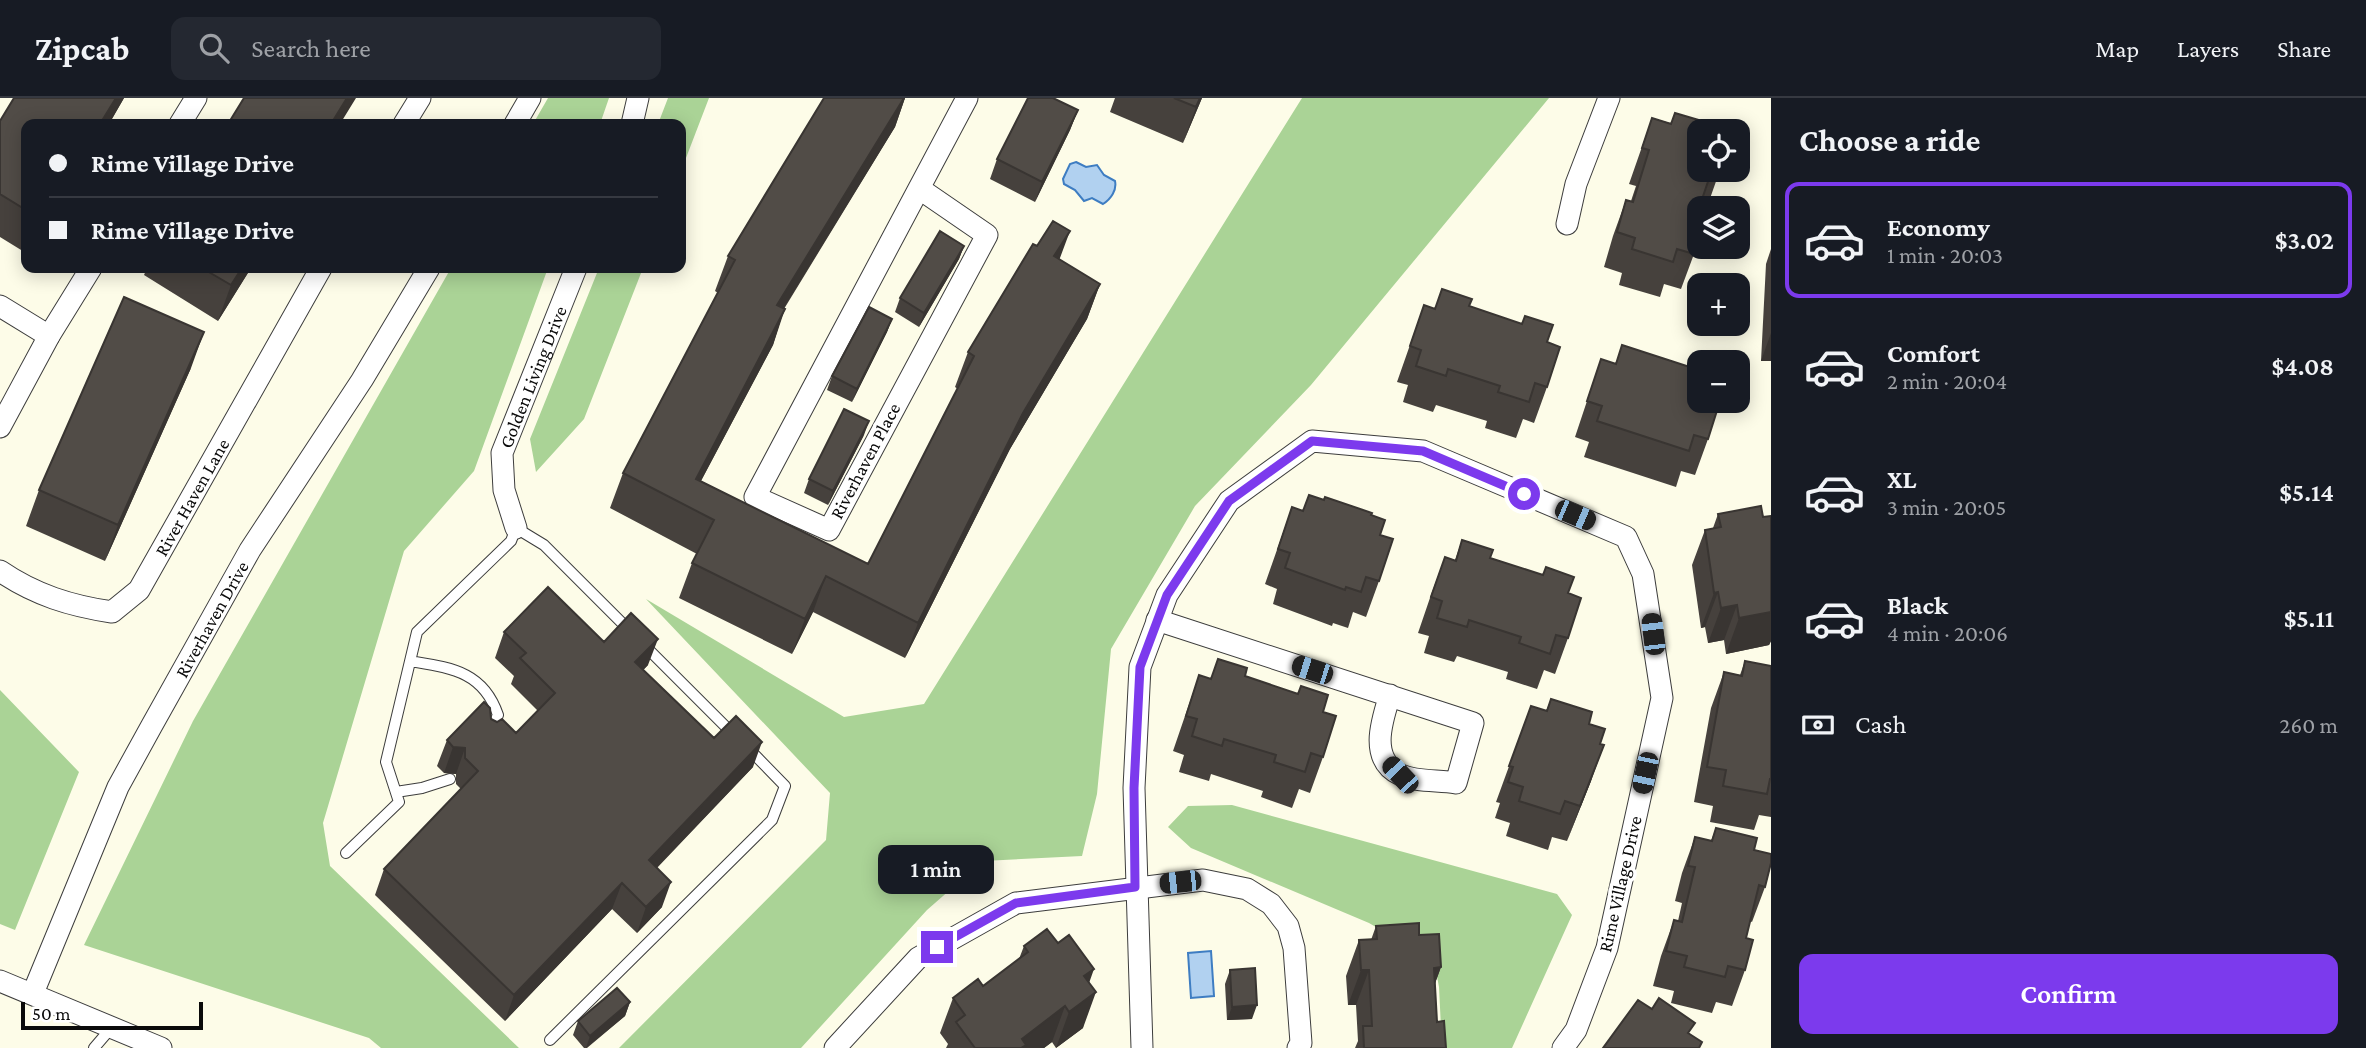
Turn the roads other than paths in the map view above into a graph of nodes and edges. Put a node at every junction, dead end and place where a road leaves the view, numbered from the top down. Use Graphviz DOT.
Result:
graph roads {
  1 [pos="196,98"];
  2 [pos="420,98"];
  3 [pos="530,98"];
  4 [pos="638,98"];
  5 [pos="1609,98"];
  6 [pos="959,100"];
  7 [pos="183,119"];
  8 [pos="407,119"];
  9 [pos="518,119"];
  10 [pos="633,119"];
  11 [pos="920,189"];
  12 [pos="1567,224"];
  13 [pos="88,273"];
  14 [pos="318,273"];
  15 [pos="426,273"];
  16 [pos="574,273"];
  17 [pos="0,306"];
  18 [pos="48,336"];
  19 [pos="0,427"];
  20 [pos="516,528"];
  21 [pos="0,571"];
  22 [pos="1157,620"];
  23 [pos="410,661"];
  24 [pos="1390,695"];
  25 [pos="487,740"];
  26 [pos="450,779"];
  27 [pos="396,792"];
  28 [pos="346,853"];
  29 [pos="1135,887"];
  30 [pos="0,981"];
  31 [pos="33,993"];
  32 [pos="113,1027"];
  33 [pos="550,1041"];
  34 [pos="94,1048"];
  35 [pos="161,1048"];
  36 [pos="835,1048"];
  37 [pos="1142,1048"];
  38 [pos="1298,1048"];
  39 [pos="1563,1048"];
  1 -- 7 [label="street"];
  2 -- 8 [label="street"];
  3 -- 9 [label="street"];
  4 -- 10 [label="street"];
  5 -- 12 [label="street"];
  6 -- 11 [label="street, Riverhaven Place"];
  11 -- 11 [label="street, Riverhaven Place"];
  13 -- 18 [label="street"];
  14 -- 21 [label="street, River Haven Lane"];
  15 -- 31 [label="street, Riverhaven Drive"];
  16 -- 20 [label="street, Golden Living Drive"];
  17 -- 18 [label="street"];
  18 -- 19 [label="street"];
  20 -- 23 [label="lane"];
  20 -- 33 [label="lane"];
  22 -- 24 [label="street"];
  22 -- 29 [label="street, Rime Village Drive"];
  22 -- 39 [label="street, Rime Village Drive"];
  23 -- 25 [label="lane"];
  23 -- 27 [label="lane"];
  24 -- 24 [label="street"];
  26 -- 27 [label="lane"];
  27 -- 28 [label="lane"];
  29 -- 36 [label="street"];
  29 -- 37 [label="street, Rime Village Drive"];
  29 -- 38 [label="street"];
  30 -- 31 [label="street"];
  31 -- 32 [label="street"];
  32 -- 34 [label="lane"];
  32 -- 35 [label="street"];
}
